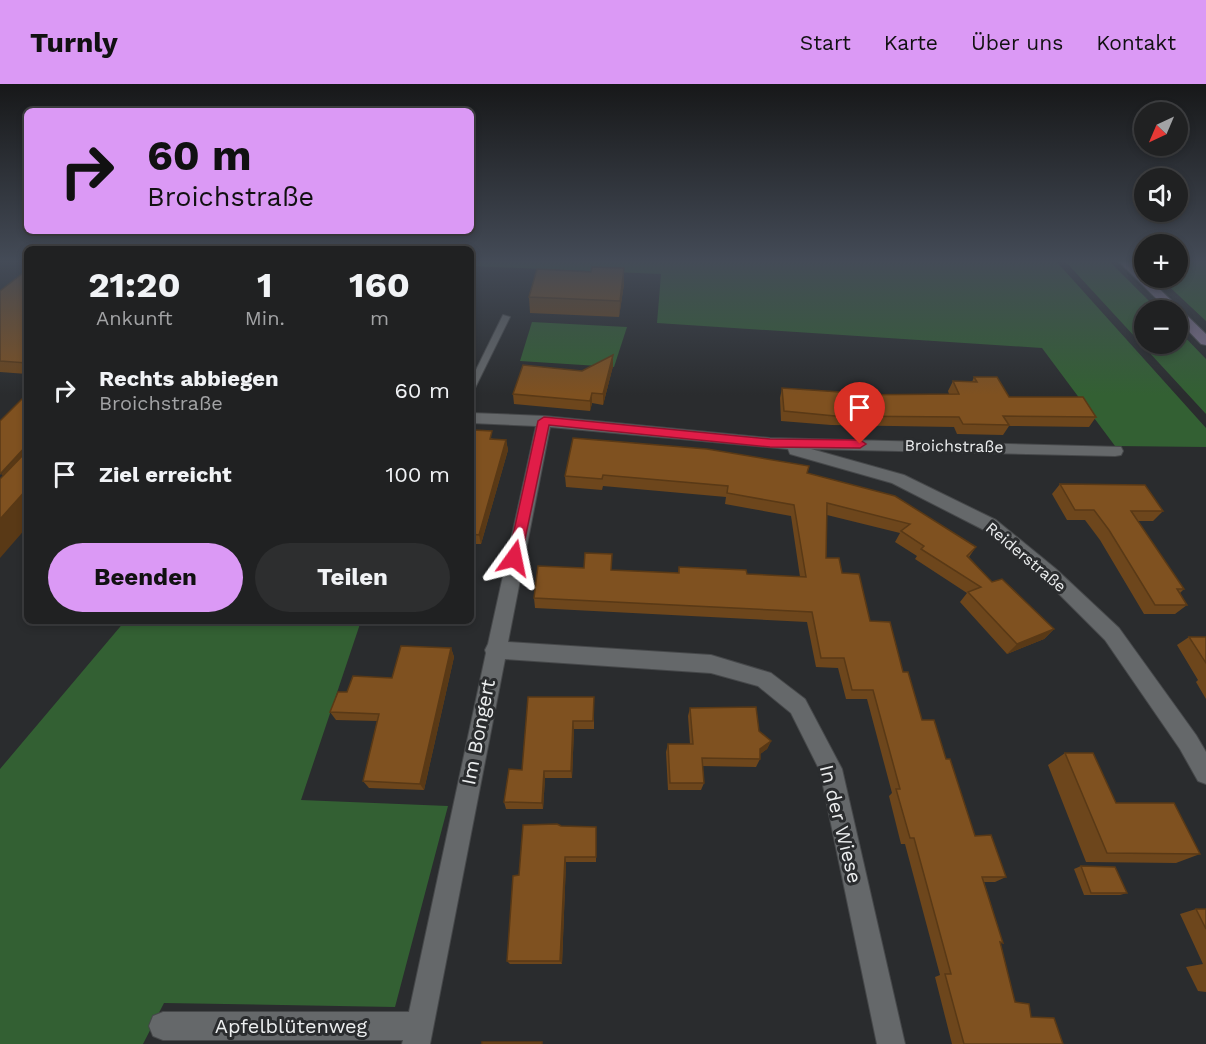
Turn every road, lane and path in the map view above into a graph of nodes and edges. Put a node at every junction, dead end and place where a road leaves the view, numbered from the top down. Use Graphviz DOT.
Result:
graph roads {
  1 [pos="506,317"];
  2 [pos="1188,324"];
  3 [pos="1206,341"];
  4 [pos="474,382"];
  5 [pos="474,418"];
  6 [pos="544,421"];
  7 [pos="770,443"];
  8 [pos="1115,451"];
  9 [pos="495,650"];
  10 [pos="1206,773"];
  11 [pos="163,1026"];
  12 [pos="417,1035"];
  13 [pos="891,1044"];
  1 -- 4 [label="lane"];
  2 -- 3 [label="main road"];
  5 -- 6 [label="street, Broichstraße"];
  6 -- 7 [label="street, Broichstraße"];
  6 -- 9 [label="street, Im Bongert"];
  7 -- 8 [label="street, Broichstraße"];
  7 -- 10 [label="street, Reiderstraße"];
  9 -- 12 [label="street, Im Bongert"];
  9 -- 13 [label="street, In der Wiese"];
  11 -- 12 [label="street, Apfelblütenweg"];
}
